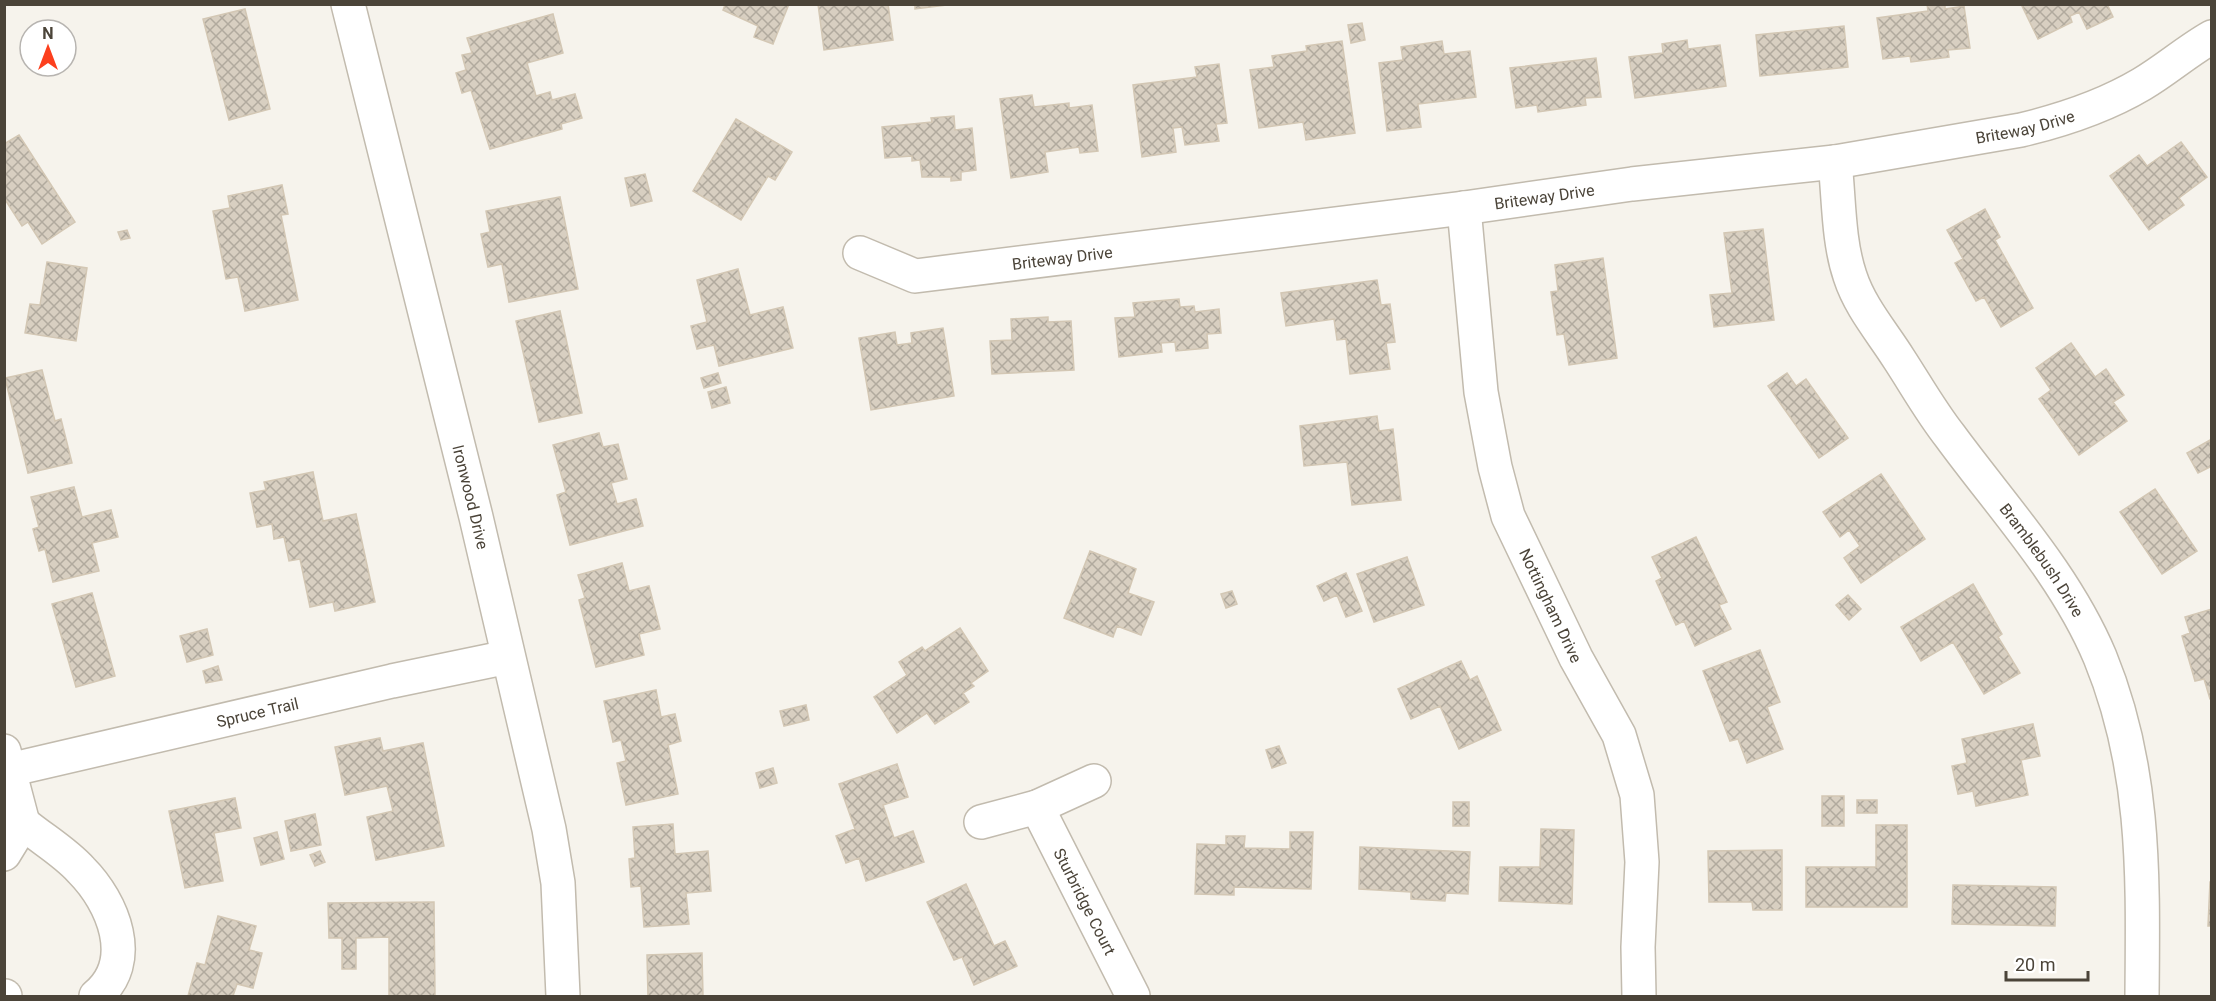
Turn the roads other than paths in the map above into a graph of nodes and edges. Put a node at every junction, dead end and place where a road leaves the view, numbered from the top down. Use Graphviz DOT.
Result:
graph roads {
  1 [pos="348,4"];
  2 [pos="2211,38"];
  3 [pos="1836,162"];
  4 [pos="1464,208"];
  5 [pos="860,253"];
  6 [pos="508,657"];
  7 [pos="7,760"];
  8 [pos="1094,781"];
  9 [pos="1037,807"];
  10 [pos="981,822"];
  11 [pos="23,824"];
  12 [pos="4,854"];
  13 [pos="96,996"];
  14 [pos="562,996"];
  15 [pos="1132,996"];
  16 [pos="1639,996"];
  17 [pos="2142,996"];
  1 -- 6 [label="street, Ironwood Drive"];
  2 -- 3 [label="street, Briteway Drive"];
  3 -- 4 [label="street, Briteway Drive"];
  3 -- 17 [label="street, Bramblebush Drive"];
  4 -- 5 [label="street, Briteway Drive"];
  4 -- 16 [label="street, Nottingham Drive"];
  6 -- 7 [label="street, Spruce Trail"];
  6 -- 14 [label="street, Ironwood Drive"];
  7 -- 11 [label="street"];
  8 -- 9 [label="street"];
  9 -- 10 [label="street"];
  9 -- 15 [label="street, Sturbridge Court"];
  11 -- 12 [label="street"];
  11 -- 13 [label="street"];
}
